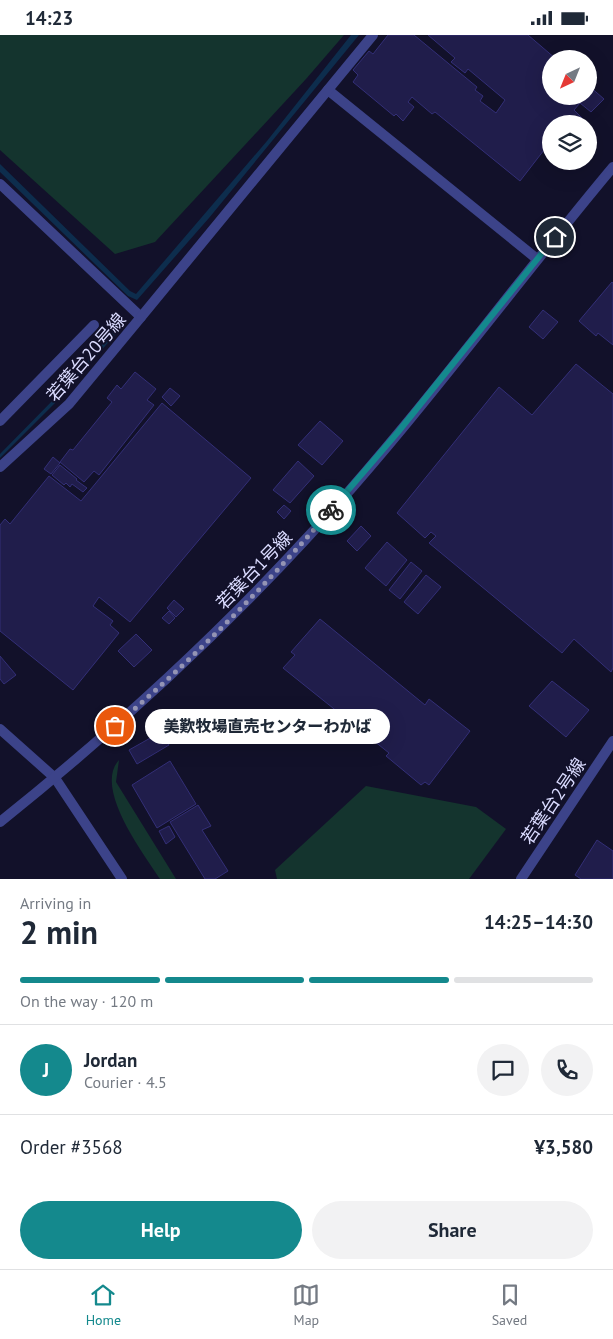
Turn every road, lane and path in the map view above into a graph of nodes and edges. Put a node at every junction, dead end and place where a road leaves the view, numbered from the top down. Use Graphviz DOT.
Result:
graph roads {
  1 [pos="373,35"];
  2 [pos="328,90"];
  3 [pos="613,167"];
  4 [pos="0,185"];
  5 [pos="537,259"];
  6 [pos="141,317"];
  7 [pos="94,325"];
  8 [pos="0,421"];
  9 [pos="0,467"];
  10 [pos="0,729"];
  11 [pos="613,741"];
  12 [pos="55,778"];
  13 [pos="0,823"];
  14 [pos="122,879"];
  15 [pos="521,879"];
  1 -- 2 [label="street"];
  2 -- 5 [label="street"];
  2 -- 6 [label="street"];
  3 -- 5 [label="street, 若葉台1号線"];
  4 -- 6 [label="street, 若葉台20号線"];
  5 -- 12 [label="street, 若葉台1号線"];
  6 -- 9 [label="street, 若葉台20号線"];
  7 -- 8 [label="street"];
  10 -- 12 [label="street"];
  11 -- 15 [label="street, 若葉台2号線"];
  12 -- 13 [label="street, 若葉台1号線"];
  12 -- 14 [label="street"];
}
